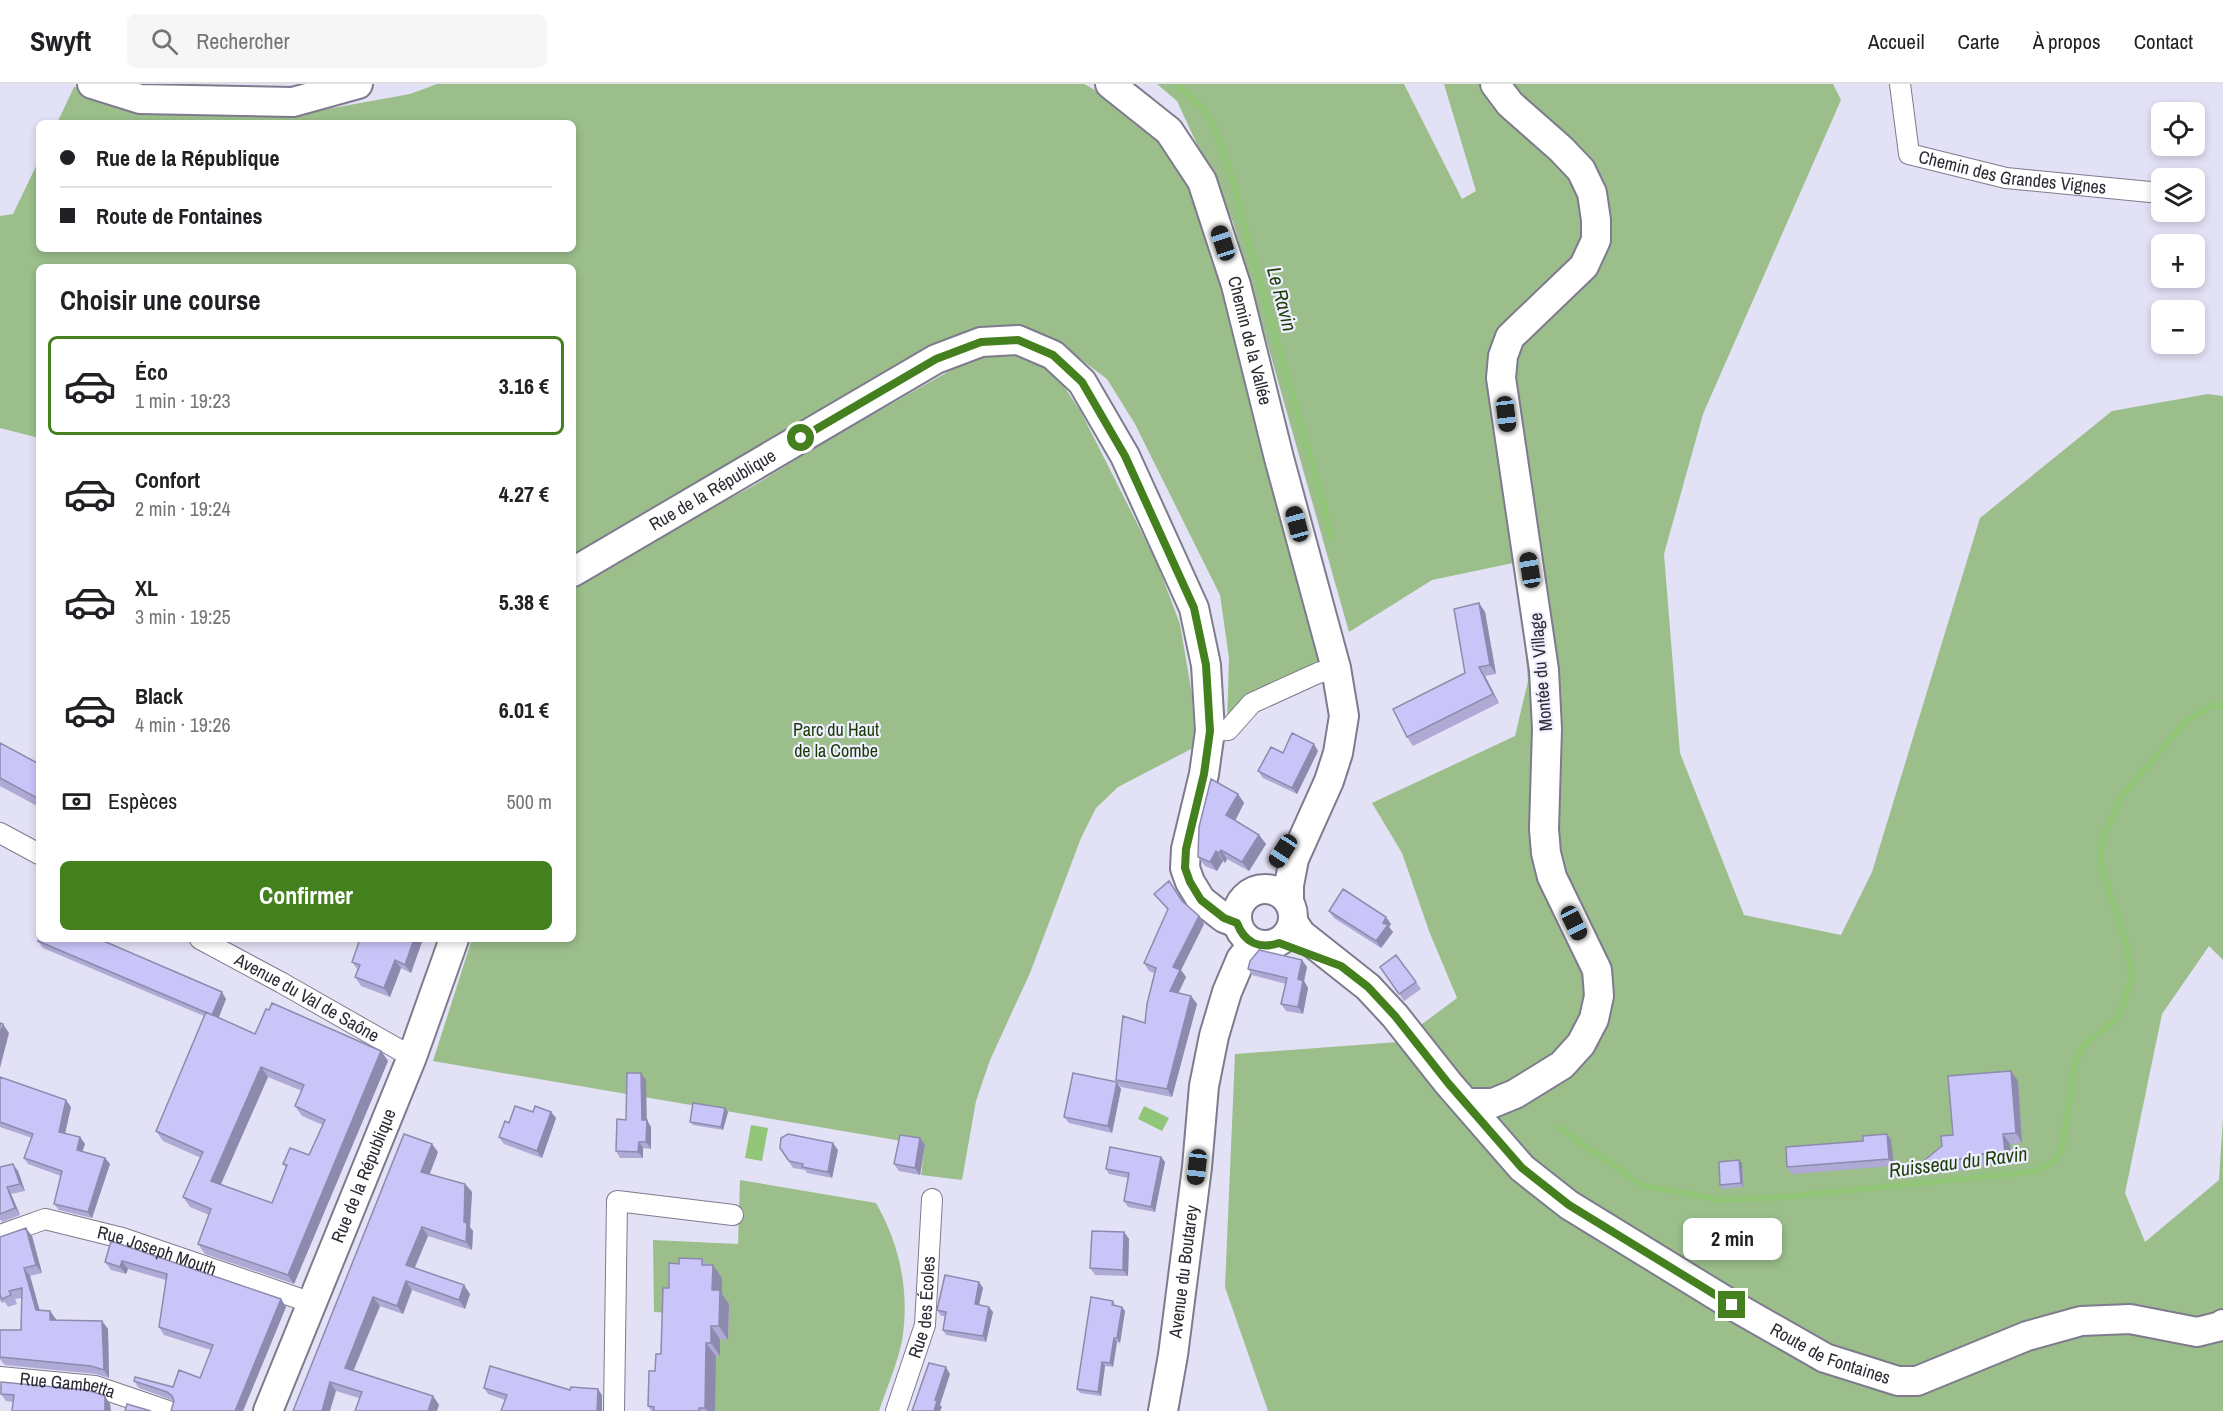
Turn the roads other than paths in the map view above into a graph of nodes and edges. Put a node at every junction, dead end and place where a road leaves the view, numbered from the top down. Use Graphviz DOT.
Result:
graph roads {
  1 [pos="92,84"];
  2 [pos="358,84"];
  3 [pos="1110,84"];
  4 [pos="1496,84"];
  5 [pos="1900,84"];
  6 [pos="2150,192"];
  7 [pos="576,570"];
  8 [pos="1327,632"];
  9 [pos="1337,673"];
  10 [pos="1210,731"];
  11 [pos="1316,807"];
  12 [pos="1196,813"];
  13 [pos="0,833"];
  14 [pos="36,852"];
  15 [pos="1252,893"];
  16 [pos="1265,928"];
  17 [pos="206,942"];
  18 [pos="453,942"];
  19 [pos="412,1057"];
  20 [pos="1466,1103"];
  21 [pos="932,1199"];
  22 [pos="733,1215"];
  23 [pos="0,1235"];
  24 [pos="312,1303"];
  25 [pos="2223,1324"];
  26 [pos="0,1377"];
  27 [pos="168,1411"];
  28 [pos="268,1411"];
  29 [pos="614,1411"];
  30 [pos="896,1411"];
  31 [pos="1163,1411"];
  1 -- 2 [label="main road"];
  3 -- 8 [label="main road, Chemin de la Vallée"];
  4 -- 20 [label="main road, Montée du Village"];
  5 -- 6 [label="street, Chemin des Grandes Vignes"];
  7 -- 10 [label="main road, Rue de la République"];
  8 -- 9 [label="main road, Avenue du Boutarey"];
  9 -- 10 [label="street"];
  9 -- 11 [label="main road, Avenue du Boutarey"];
  10 -- 12 [label="main road, Rue de la République"];
  11 -- 15 [label="main road, Avenue du Boutarey"];
  11 -- 16 [label="main road, Avenue du Boutarey"];
  12 -- 15 [label="main road, Rue de la République"];
  12 -- 16 [label="main road, Rue de la République"];
  13 -- 14 [label="street"];
  15 -- 16 [label="main road, Avenue du Boutarey"];
  15 -- 16 [label="main road, Rue de la République"];
  16 -- 20 [label="main road, Route de Fontaines"];
  16 -- 31 [label="main road, Avenue du Boutarey"];
  17 -- 19 [label="street, Avenue du Val de Saône"];
  18 -- 19 [label="main road, Rue de la République"];
  19 -- 24 [label="main road, Rue de la République"];
  20 -- 25 [label="main road, Route de Fontaines"];
  21 -- 30 [label="street, Rue des Écoles"];
  22 -- 29 [label="street"];
  23 -- 24 [label="street, Rue Joseph Mouth"];
  24 -- 28 [label="main road, Rue de la République"];
  26 -- 27 [label="street, Rue Gambetta"];
}
